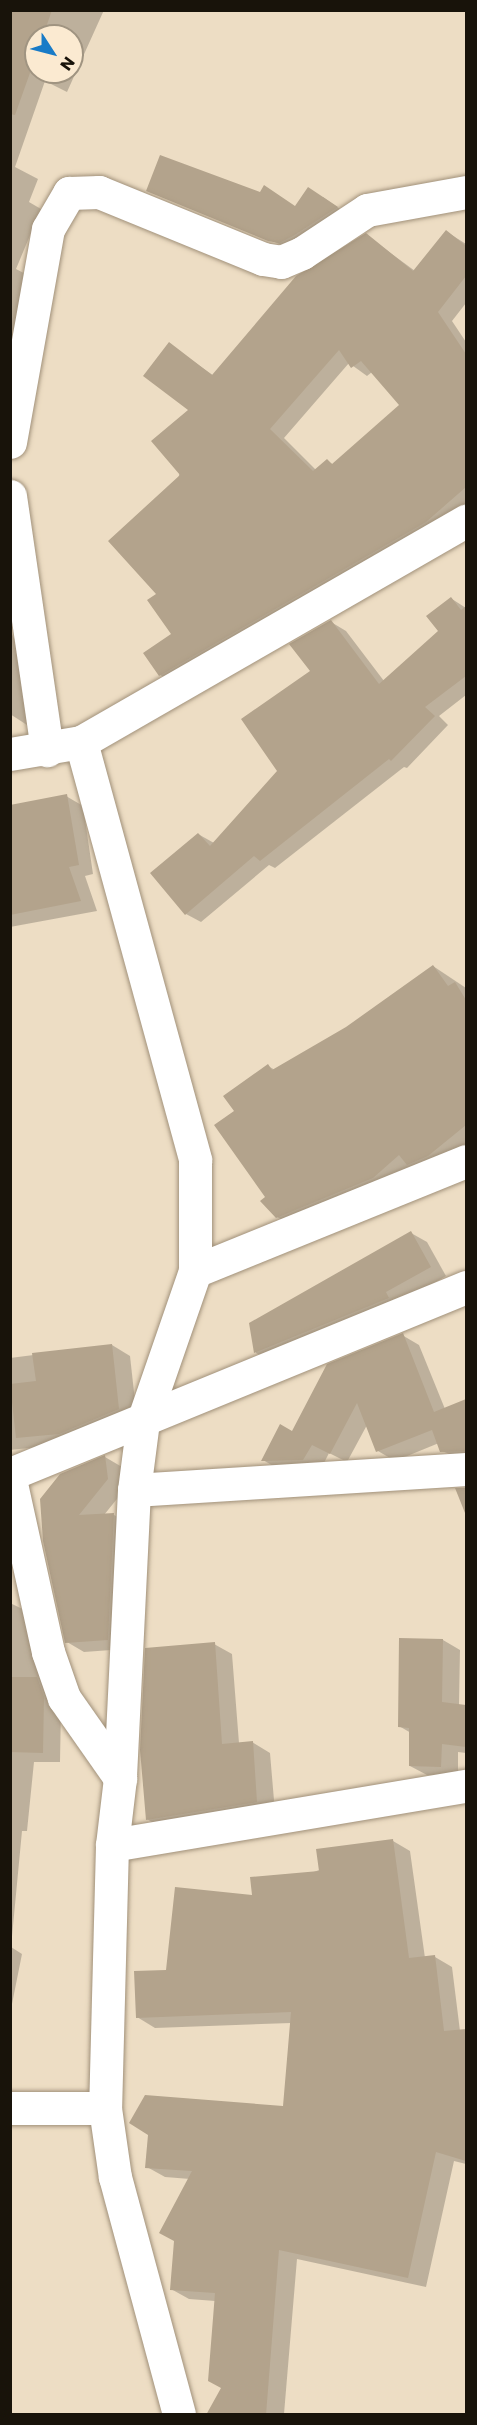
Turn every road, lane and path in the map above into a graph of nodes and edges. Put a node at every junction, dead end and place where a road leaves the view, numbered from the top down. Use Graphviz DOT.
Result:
graph roads {
  1 [pos="466,192"];
  2 [pos="10,442"];
  3 [pos="10,496"];
  4 [pos="466,520"];
  5 [pos="81,742"];
  6 [pos="47,750"];
  7 [pos="10,754"];
  8 [pos="466,1161"];
  9 [pos="195,1271"];
  10 [pos="466,1287"];
  11 [pos="143,1421"];
  12 [pos="466,1469"];
  13 [pos="10,1476"];
  14 [pos="134,1490"];
  15 [pos="120,1778"];
  16 [pos="466,1786"];
  17 [pos="112,1845"];
  18 [pos="10,2108"];
  19 [pos="105,2108"];
  20 [pos="179,2415"];
  1 -- 2 [label="street"];
  3 -- 6 [label="street"];
  4 -- 5 [label="street"];
  5 -- 6 [label="street"];
  5 -- 9 [label="street"];
  6 -- 7 [label="street"];
  8 -- 9 [label="street"];
  9 -- 11 [label="street"];
  10 -- 11 [label="street"];
  11 -- 13 [label="street"];
  11 -- 14 [label="street"];
  12 -- 14 [label="street"];
  13 -- 15 [label="street"];
  14 -- 15 [label="street"];
  15 -- 17 [label="street"];
  16 -- 17 [label="street"];
  17 -- 19 [label="street"];
  18 -- 19 [label="street"];
  19 -- 20 [label="street"];
}
